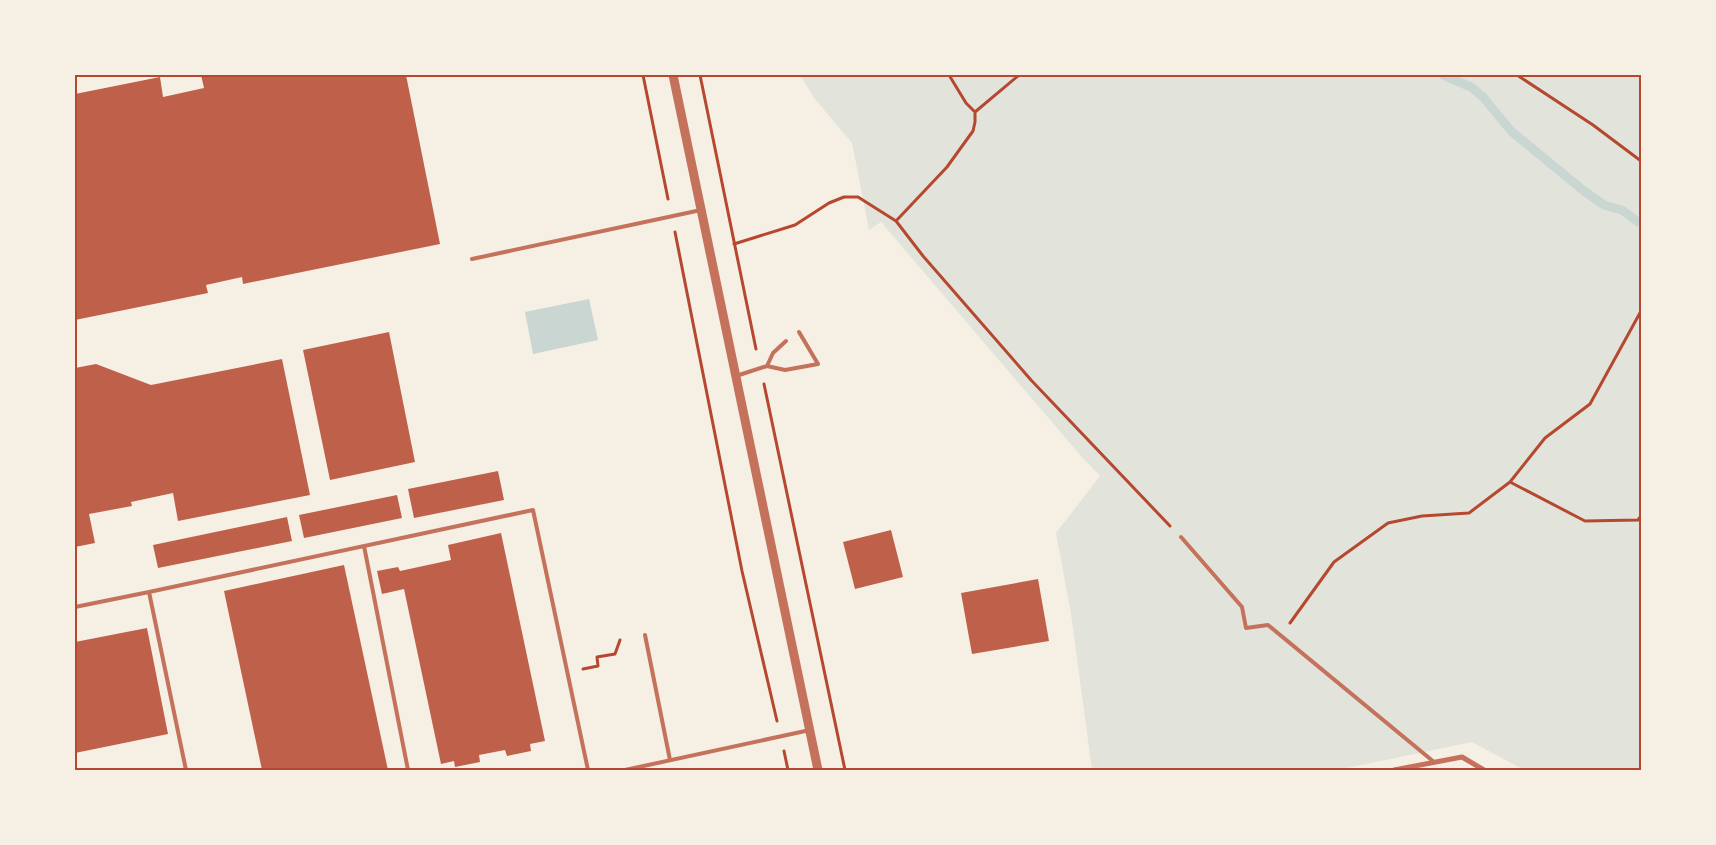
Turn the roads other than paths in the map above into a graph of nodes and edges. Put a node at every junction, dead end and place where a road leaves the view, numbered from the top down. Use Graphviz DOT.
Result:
graph roads {
  1 [pos="673,75"];
  2 [pos="701,210"];
  3 [pos="472,259"];
  4 [pos="799,332"];
  5 [pos="786,341"];
  6 [pos="767,366"];
  7 [pos="736,376"];
  8 [pos="1180,537"];
  9 [pos="364,546"];
  10 [pos="149,592"];
  11 [pos="75,607"];
  12 [pos="645,635"];
  13 [pos="810,730"];
  14 [pos="670,760"];
  15 [pos="1434,762"];
  16 [pos="186,770"];
  17 [pos="408,770"];
  18 [pos="588,770"];
  19 [pos="625,770"];
  20 [pos="818,770"];
  21 [pos="1394,770"];
  22 [pos="1484,770"];
  1 -- 2 [label="street"];
  2 -- 3 [label="lane"];
  2 -- 7 [label="street"];
  4 -- 6 [label="lane"];
  5 -- 6 [label="lane"];
  6 -- 7 [label="lane"];
  7 -- 13 [label="street"];
  8 -- 15 [label="lane"];
  9 -- 10 [label="lane"];
  9 -- 17 [label="lane"];
  9 -- 18 [label="lane"];
  10 -- 11 [label="lane"];
  10 -- 16 [label="lane"];
  12 -- 14 [label="lane"];
  13 -- 14 [label="lane"];
  13 -- 20 [label="street"];
  14 -- 19 [label="lane"];
  15 -- 21 [label="street"];
  15 -- 22 [label="street"];
}
